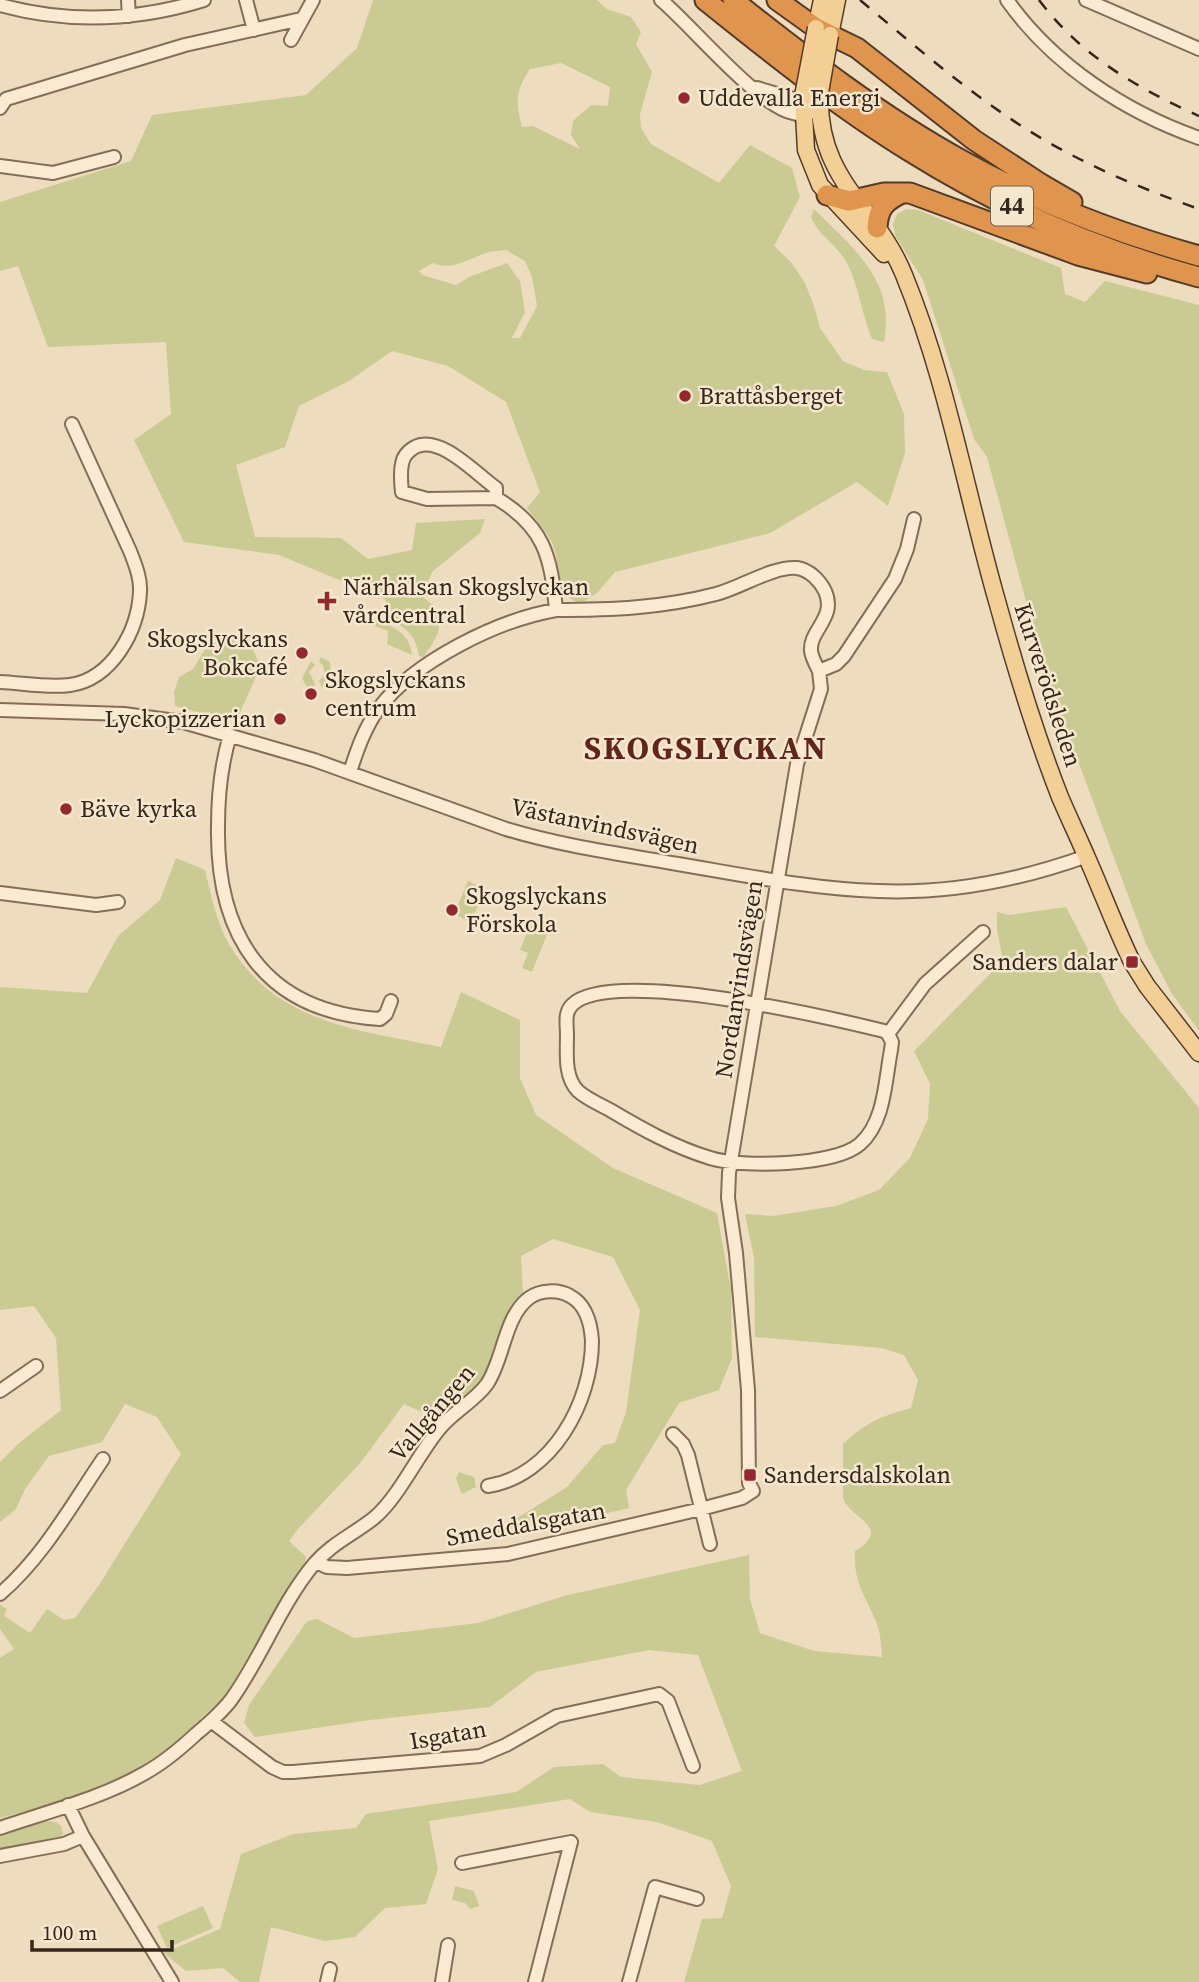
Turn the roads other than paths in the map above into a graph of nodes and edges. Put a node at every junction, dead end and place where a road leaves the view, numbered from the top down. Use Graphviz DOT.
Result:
graph roads {
  1 [pos="128,0"];
  2 [pos="204,0"];
  3 [pos="246,0"];
  4 [pos="313,0"];
  5 [pos="661,0"];
  6 [pos="705,0"];
  7 [pos="733,0"];
  8 [pos="777,0"];
  9 [pos="822,0"];
  10 [pos="837,0"];
  11 [pos="1007,0"];
  12 [pos="1086,0"];
  13 [pos="0,5"];
  14 [pos="129,16"];
  15 [pos="301,19"];
  16 [pos="254,30"];
  17 [pos="823,31"];
  18 [pos="291,40"];
  19 [pos="1198,46"];
  20 [pos="2,101"];
  21 [pos="803,104"];
  22 [pos="819,108"];
  23 [pos="1199,138"];
  24 [pos="114,156"];
  25 [pos="0,166"];
  26 [pos="902,193"];
  27 [pos="827,195"];
  28 [pos="856,200"];
  29 [pos="877,228"];
  30 [pos="1147,242"];
  31 [pos="1199,257"];
  32 [pos="1199,277"];
  33 [pos="1199,283"];
  34 [pos="916,304"];
  35 [pos="72,424"];
  36 [pos="496,498"];
  37 [pos="915,519"];
  38 [pos="556,610"];
  39 [pos="819,671"];
  40 [pos="0,682"];
  41 [pos="0,710"];
  42 [pos="230,735"];
  43 [pos="350,772"];
  44 [pos="1087,856"];
  45 [pos="776,880"];
  46 [pos="0,893"];
  47 [pos="118,902"];
  48 [pos="983,932"];
  49 [pos="391,1001"];
  50 [pos="756,1005"];
  51 [pos="888,1034"];
  52 [pos="1199,1053"];
  53 [pos="732,1162"];
  54 [pos="36,1366"];
  55 [pos="0,1391"];
  56 [pos="673,1434"];
  57 [pos="103,1459"];
  58 [pos="488,1486"];
  59 [pos="751,1487"];
  60 [pos="701,1509"];
  61 [pos="710,1544"];
  62 [pos="316,1562"];
  63 [pos="0,1594"];
  64 [pos="211,1721"];
  65 [pos="693,1766"];
  66 [pos="68,1805"];
  67 [pos="0,1828"];
  68 [pos="83,1836"];
  69 [pos="0,1856"];
  70 [pos="462,1863"];
  71 [pos="697,1899"];
  72 [pos="448,1945"];
  73 [pos="172,1982"];
  74 [pos="442,1982"];
  75 [pos="535,1982"];
  76 [pos="629,1982"];
  1 -- 14 [label="street"];
  2 -- 14 [label="street"];
  3 -- 16 [label="street"];
  4 -- 15 [label="street"];
  5 -- 21 [label="street"];
  6 -- 32 [label="highway, 44"];
  7 -- 30 [label="highway, 44"];
  8 -- 17 [label="highway"];
  9 -- 17 [label="main road, Kurverödsleden"];
  10 -- 17 [label="main road, Kurverödsleden"];
  11 -- 23 [label="street"];
  12 -- 19 [label="street"];
  13 -- 14 [label="street"];
  15 -- 16 [label="street"];
  15 -- 18 [label="street"];
  16 -- 20 [label="street"];
  17 -- 21 [label="main road, Kurverödsleden, bridge"];
  17 -- 22 [label="main road, Kurverödsleden, bridge"];
  17 -- 30 [label="highway"];
  21 -- 22 [label="street"];
  21 -- 27 [label="main road, Kurverödsleden"];
  22 -- 28 [label="main road, Kurverödsleden"];
  24 -- 25 [label="street"];
  26 -- 28 [label="highway"];
  26 -- 29 [label="highway"];
  26 -- 33 [label="highway"];
  27 -- 28 [label="highway"];
  27 -- 34 [label="main road, Kurverödsleden"];
  28 -- 29 [label="main road, Kurverödsleden"];
  29 -- 34 [label="main road, Kurverödsleden"];
  30 -- 31 [label="highway, 44"];
  34 -- 44 [label="main road, Kurverödsleden"];
  35 -- 40 [label="street"];
  36 -- 36 [label="street"];
  36 -- 38 [label="street"];
  37 -- 39 [label="street"];
  38 -- 39 [label="street, Nordanvindsvägen"];
  38 -- 43 [label="street"];
  39 -- 45 [label="street, Nordanvindsvägen"];
  41 -- 42 [label="street, Västanvindsvägen"];
  42 -- 43 [label="street, Västanvindsvägen"];
  42 -- 49 [label="street"];
  43 -- 45 [label="street, Västanvindsvägen"];
  44 -- 45 [label="street, Västanvindsvägen"];
  44 -- 52 [label="main road, Kurverödsleden"];
  45 -- 50 [label="street, Nordanvindsvägen"];
  46 -- 47 [label="street"];
  48 -- 51 [label="street"];
  50 -- 51 [label="street"];
  50 -- 53 [label="street, Nordanvindsvägen"];
  50 -- 53 [label="street"];
  51 -- 53 [label="street"];
  53 -- 59 [label="street, Nordanvindsvägen"];
  54 -- 55 [label="street"];
  56 -- 60 [label="street"];
  57 -- 63 [label="street"];
  58 -- 62 [label="street, Vallgången"];
  59 -- 60 [label="street, Smeddalsgatan"];
  60 -- 61 [label="street"];
  60 -- 62 [label="street, Smeddalsgatan"];
  62 -- 64 [label="street"];
  64 -- 65 [label="street, Isgatan"];
  64 -- 66 [label="street"];
  66 -- 67 [label="street"];
  66 -- 68 [label="street"];
  68 -- 69 [label="street"];
  68 -- 73 [label="street"];
  70 -- 75 [label="street"];
  71 -- 76 [label="street"];
  72 -- 74 [label="street"];
}
